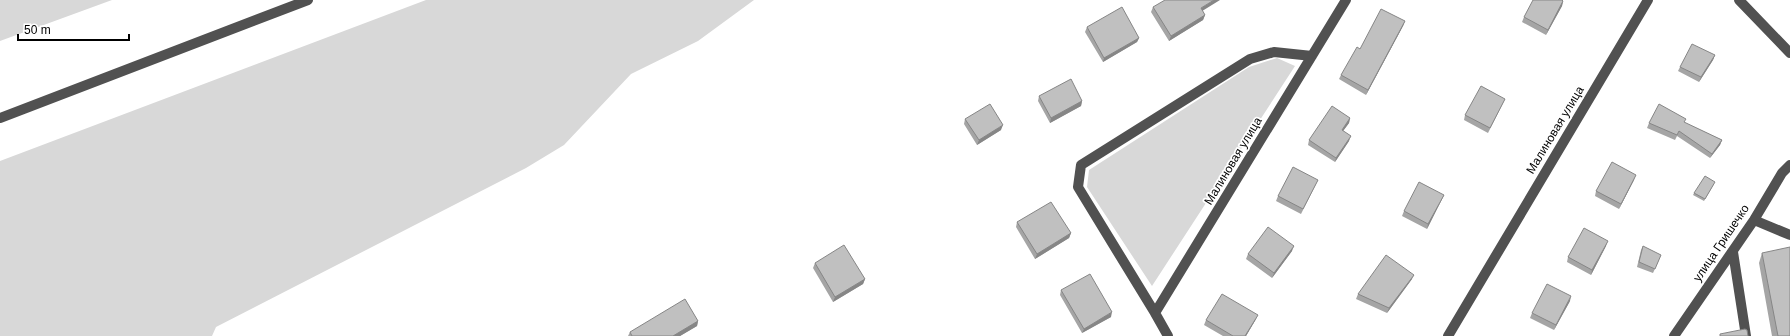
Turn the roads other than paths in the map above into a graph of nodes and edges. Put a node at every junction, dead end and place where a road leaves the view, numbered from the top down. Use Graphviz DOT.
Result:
graph roads {
  1 [pos="308,0"];
  2 [pos="1346,0"];
  3 [pos="1648,0"];
  4 [pos="1739,0"];
  5 [pos="1790,53"];
  6 [pos="1312,56"];
  7 [pos="0,118"];
  8 [pos="1790,165"];
  9 [pos="1754,220"];
  10 [pos="1790,235"];
  11 [pos="1733,252"];
  12 [pos="1155,313"];
  13 [pos="1168,336"];
  14 [pos="1448,336"];
  15 [pos="1674,336"];
  16 [pos="1746,336"];
  1 -- 7 [label="street"];
  2 -- 6 [label="street, Малиновая улица"];
  3 -- 14 [label="street, Малиновая улица"];
  4 -- 5 [label="street"];
  6 -- 12 [label="street, Малиновая улица"];
  6 -- 12 [label="street"];
  8 -- 9 [label="street, улица Гришечко"];
  9 -- 10 [label="street"];
  9 -- 11 [label="street, улица Гришечко"];
  11 -- 15 [label="street, улица Гришечко"];
  11 -- 16 [label="street"];
  12 -- 13 [label="street"];
}
